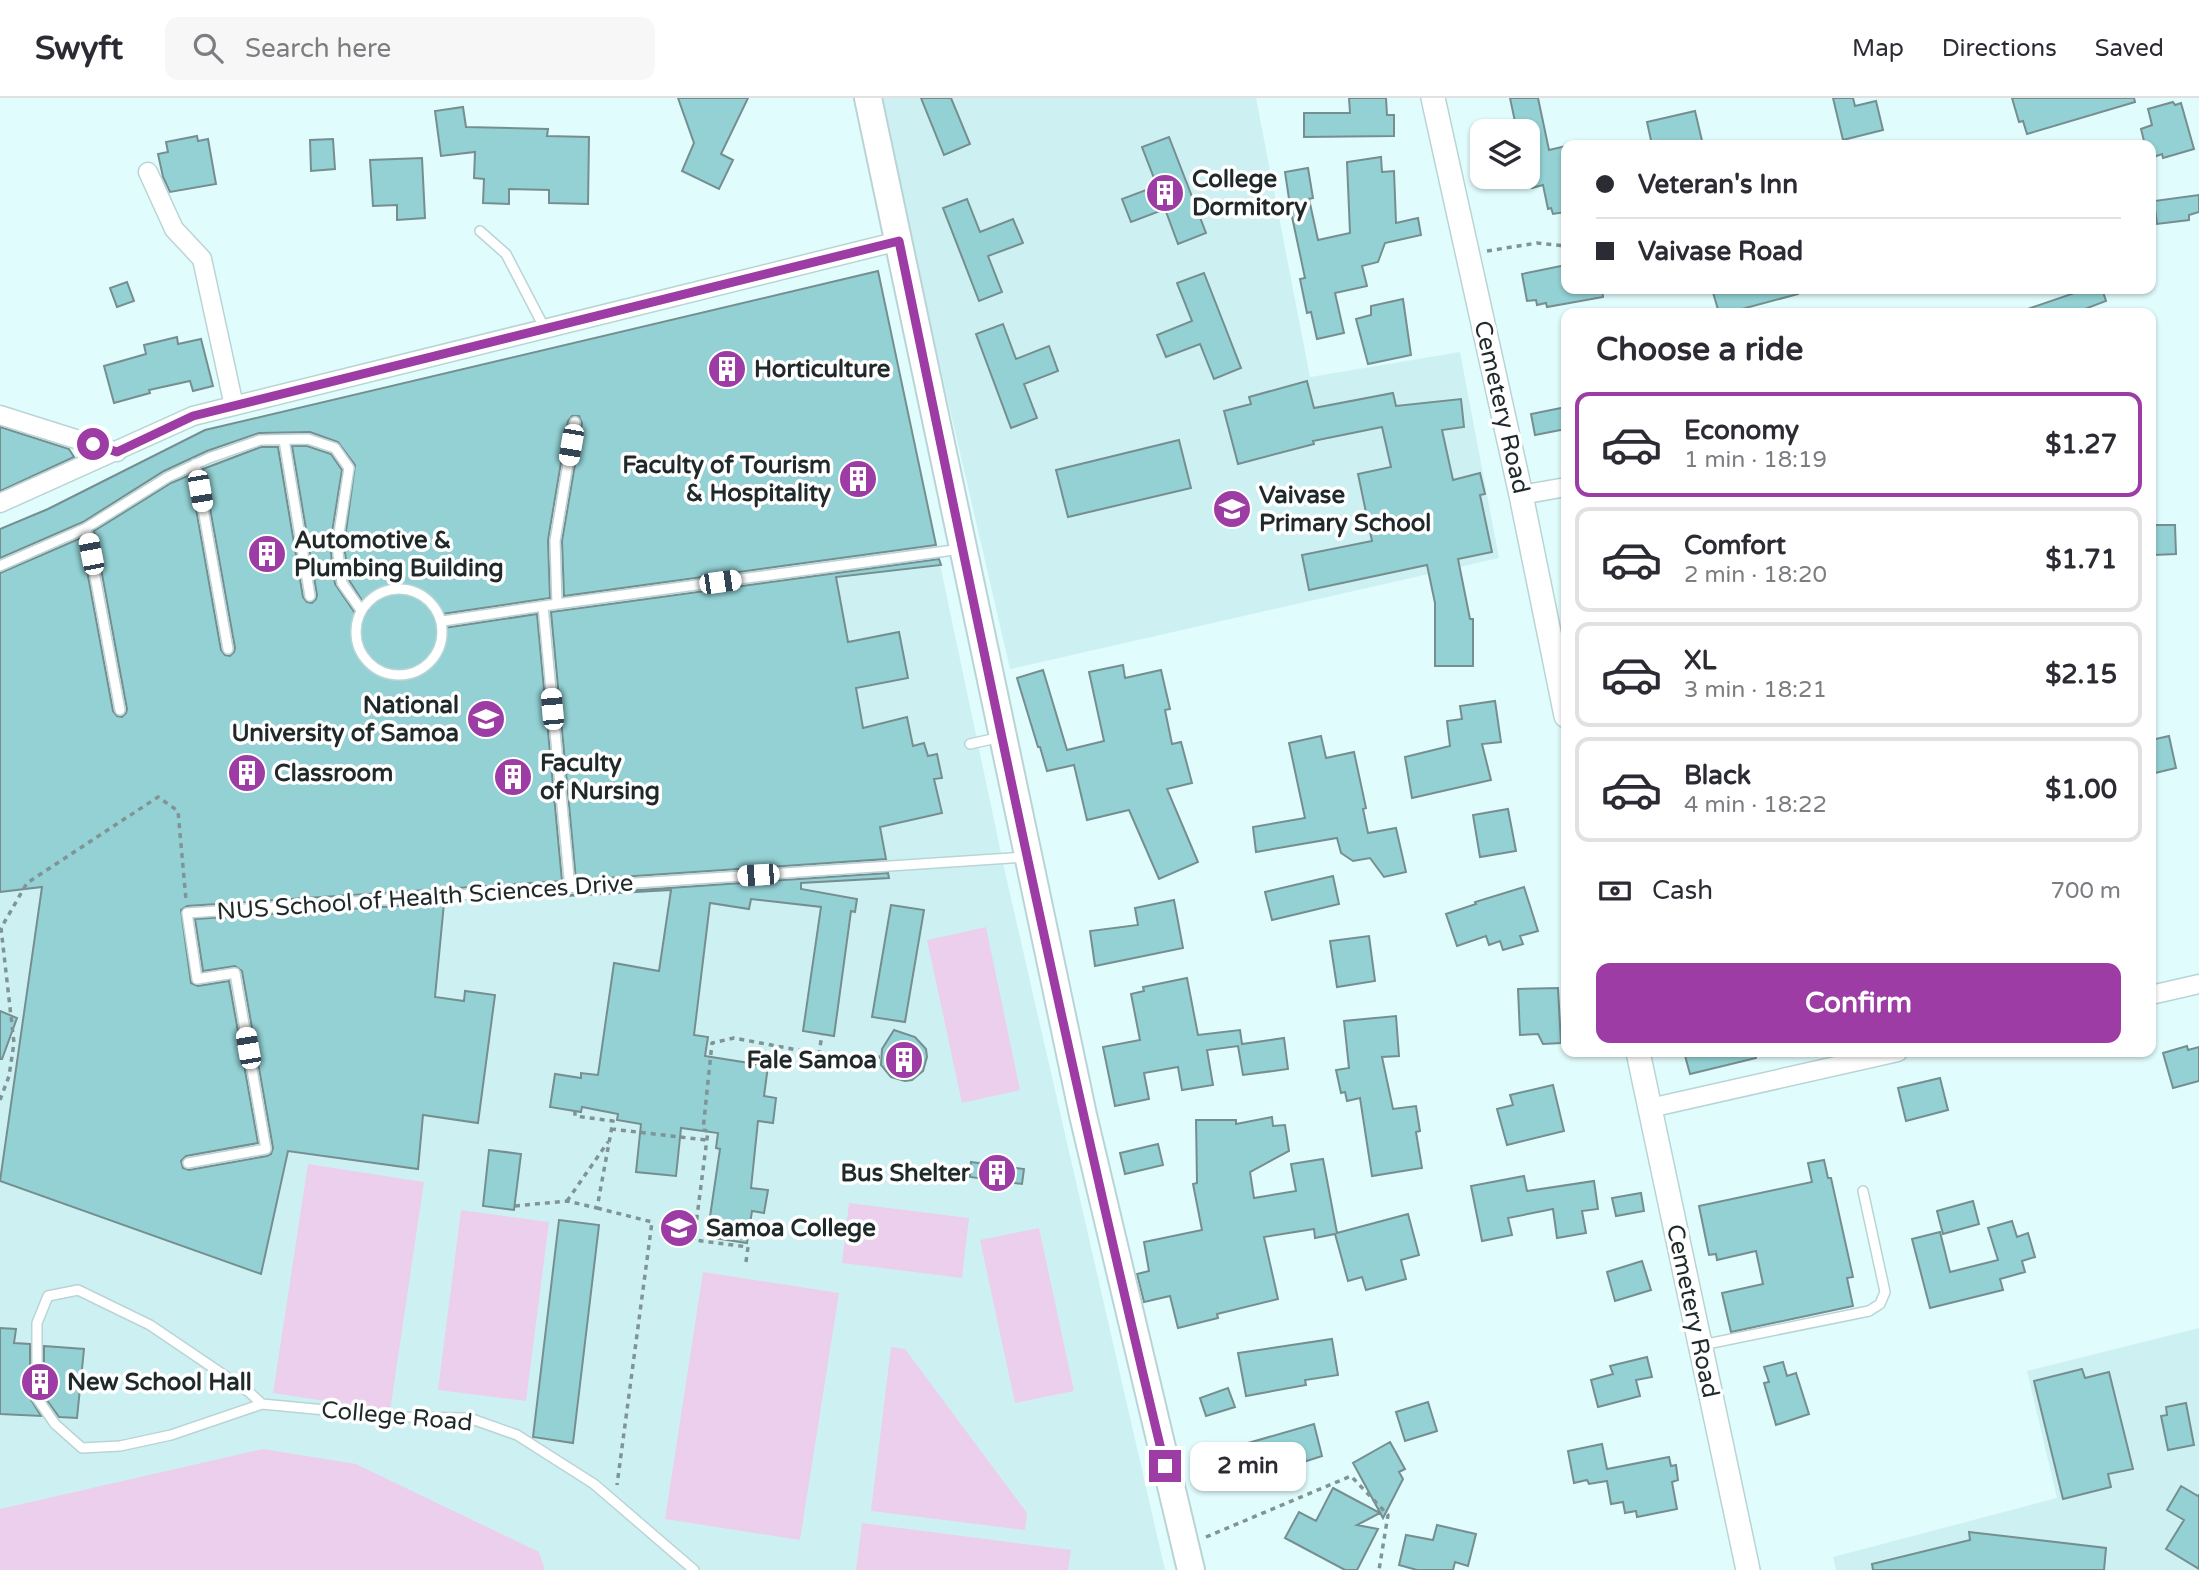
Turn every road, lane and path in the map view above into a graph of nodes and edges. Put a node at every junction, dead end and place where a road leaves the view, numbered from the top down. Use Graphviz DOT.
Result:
graph roads {
  1 [pos="868,98"];
  2 [pos="1433,98"];
  3 [pos="148,172"];
  4 [pos="480,231"];
  5 [pos="899,241"];
  6 [pos="1561,245"];
  7 [pos="1468,256"];
  8 [pos="545,329"];
  9 [pos="234,406"];
  10 [pos="0,415"];
  11 [pos="575,422"];
  12 [pos="284,440"];
  13 [pos="117,452"];
  14 [pos="195,464"];
  15 [pos="1561,488"];
  16 [pos="1521,495"];
  17 [pos="0,503"];
  18 [pos="86,528"];
  19 [pos="963,548"];
  20 [pos="0,566"];
  21 [pos="310,596"];
  22 [pos="557,604"];
  23 [pos="543,606"];
  24 [pos="361,610"];
  25 [pos="443,621"];
  26 [pos="228,649"];
  27 [pos="1561,691"];
  28 [pos="120,709"];
  29 [pos="1002,737"];
  30 [pos="970,744"];
  31 [pos="1027,857"];
  32 [pos="570,888"];
  33 [pos="187,913"];
  34 [pos="1,928"];
  35 [pos="2199,984"];
  36 [pos="2156,994"];
  37 [pos="822,1034"];
  38 [pos="819,1054"];
  39 [pos="880,1057"];
  40 [pos="1639,1057"];
  41 [pos="1876,1057"];
  42 [pos="0,1100"];
  43 [pos="1650,1108"];
  44 [pos="575,1112"];
  45 [pos="611,1129"];
  46 [pos="706,1140"];
  47 [pos="608,1141"];
  48 [pos="188,1163"];
  49 [pos="1863,1191"];
  50 [pos="567,1200"];
  51 [pos="515,1206"];
  52 [pos="597,1208"];
  53 [pos="746,1262"];
  54 [pos="1701,1345"];
  55 [pos="262,1404"];
  56 [pos="615,1502"];
  57 [pos="1188,1558"];
  58 [pos="694,1570"];
  59 [pos="1379,1570"];
  60 [pos="1748,1570"];
  1 -- 5 [label="main road"];
  2 -- 7 [label="street, Cemetery Road"];
  3 -- 9 [label="street"];
  4 -- 8 [label="lane"];
  5 -- 8 [label="street"];
  5 -- 19 [label="main road"];
  6 -- 7 [label="path"];
  7 -- 16 [label="street, Cemetery Road"];
  8 -- 9 [label="street"];
  9 -- 13 [label="street"];
  10 -- 13 [label="street"];
  11 -- 22 [label="lane"];
  12 -- 14 [label="lane"];
  12 -- 21 [label="lane"];
  12 -- 24 [label="lane"];
  13 -- 17 [label="street"];
  14 -- 18 [label="lane"];
  14 -- 26 [label="lane"];
  15 -- 16 [label="street"];
  16 -- 27 [label="street, Cemetery Road"];
  18 -- 20 [label="lane"];
  18 -- 28 [label="lane"];
  19 -- 22 [label="lane"];
  19 -- 29 [label="main road"];
  22 -- 23 [label="lane"];
  23 -- 25 [label="lane"];
  23 -- 32 [label="lane"];
  24 -- 25 [label="lane"];
  24 -- 25 [label="lane"];
  29 -- 30 [label="lane"];
  29 -- 31 [label="main road"];
  31 -- 32 [label="lane, NUS School of Health Sciences Drive"];
  31 -- 57 [label="main road"];
  32 -- 33 [label="lane, NUS School of Health Sciences Drive"];
  33 -- 34 [label="path"];
  33 -- 48 [label="lane, NUS School of Health Sciences Drive"];
  34 -- 42 [label="path"];
  35 -- 36 [label="street"];
  37 -- 38 [label="path"];
  38 -- 39 [label="path"];
  38 -- 46 [label="path"];
  40 -- 43 [label="street, Cemetery Road"];
  41 -- 43 [label="street"];
  43 -- 54 [label="street, Cemetery Road"];
  44 -- 45 [label="path"];
  45 -- 46 [label="path"];
  45 -- 47 [label="path"];
  46 -- 53 [label="path"];
  47 -- 50 [label="path"];
  47 -- 52 [label="path"];
  49 -- 54 [label="lane"];
  50 -- 51 [label="path"];
  50 -- 52 [label="path"];
  52 -- 56 [label="path"];
  54 -- 60 [label="street, Cemetery Road"];
  55 -- 55 [label="lane"];
  55 -- 56 [label="lane, College Road"];
  56 -- 58 [label="lane, College Road"];
  57 -- 59 [label="path"];
}
